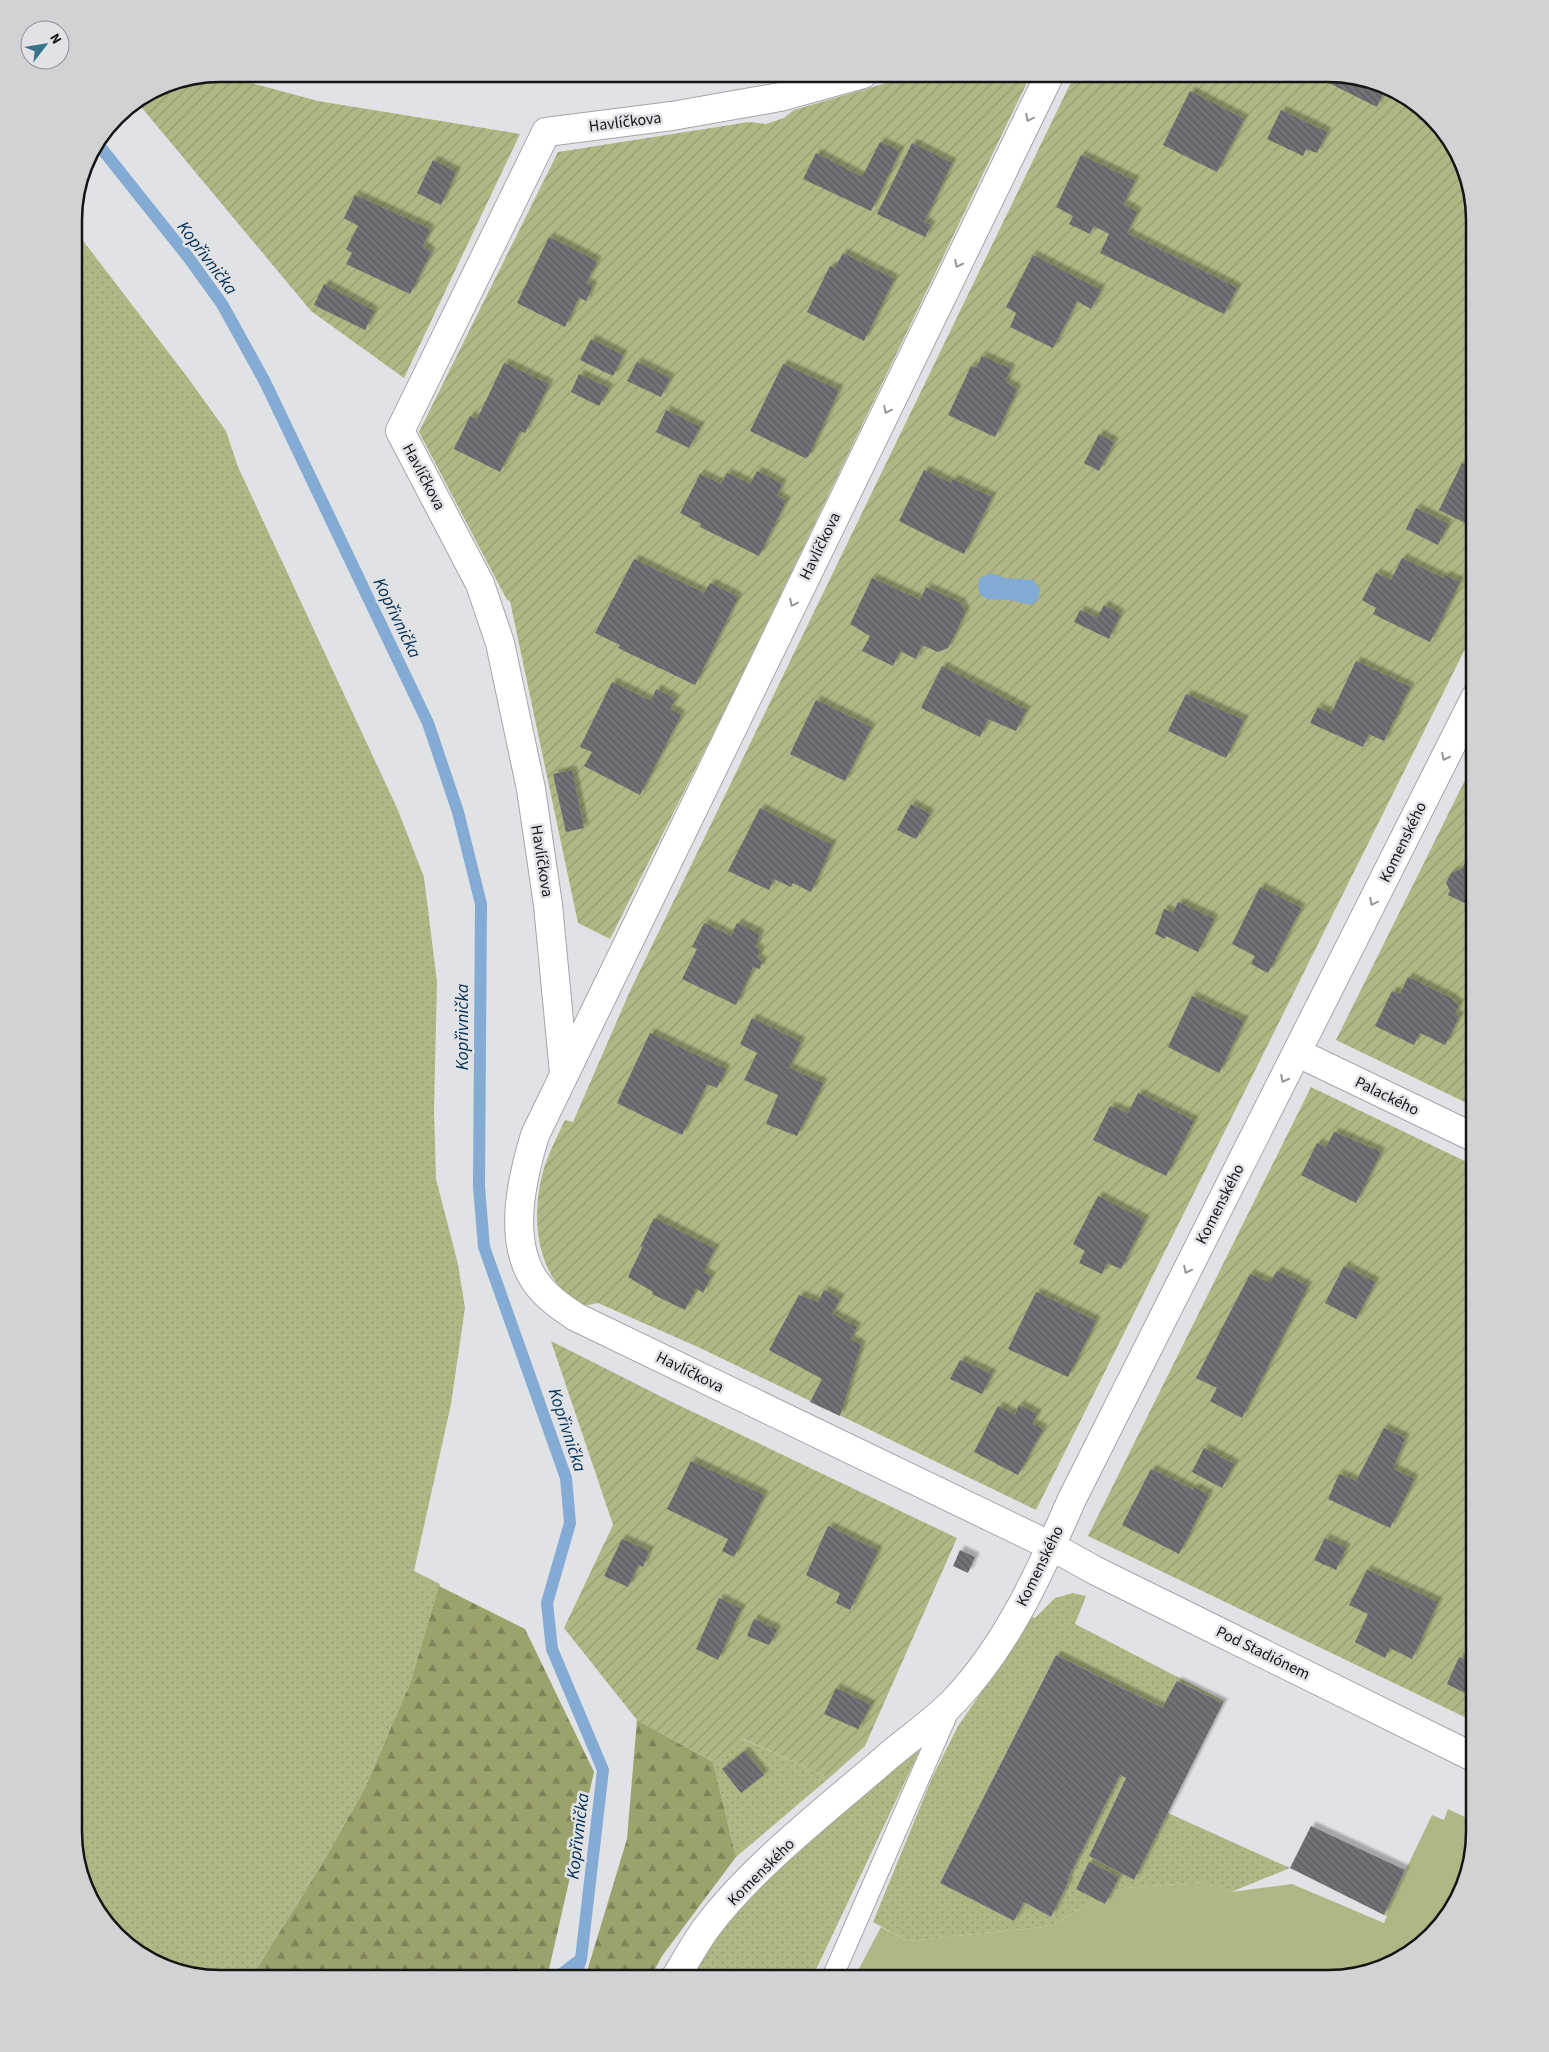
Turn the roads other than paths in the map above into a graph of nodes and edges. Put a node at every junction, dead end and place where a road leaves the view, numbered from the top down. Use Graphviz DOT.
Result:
graph roads {
  1 [pos="831,83"];
  2 [pos="1046,83"];
  3 [pos="1466,716"];
  4 [pos="1298,1053"];
  5 [pos="564,1073"];
  6 [pos="1466,1134"];
  7 [pos="1051,1546"];
  8 [pos="953,1702"];
  9 [pos="1466,1754"];
  10 [pos="680,1970"];
  11 [pos="836,1970"];
  1 -- 5 [label="street, Havlíčkova"];
  2 -- 5 [label="street, Havlíčkova, one-way"];
  3 -- 4 [label="street, Komenského, one-way"];
  4 -- 6 [label="street, Palackého"];
  4 -- 7 [label="street, Komenského, one-way"];
  5 -- 7 [label="street, Havlíčkova"];
  7 -- 8 [label="street, Komenského"];
  7 -- 9 [label="street, Pod Stadiónem"];
  8 -- 10 [label="street, Komenského"];
  8 -- 11 [label="lane, Komenského"];
}
